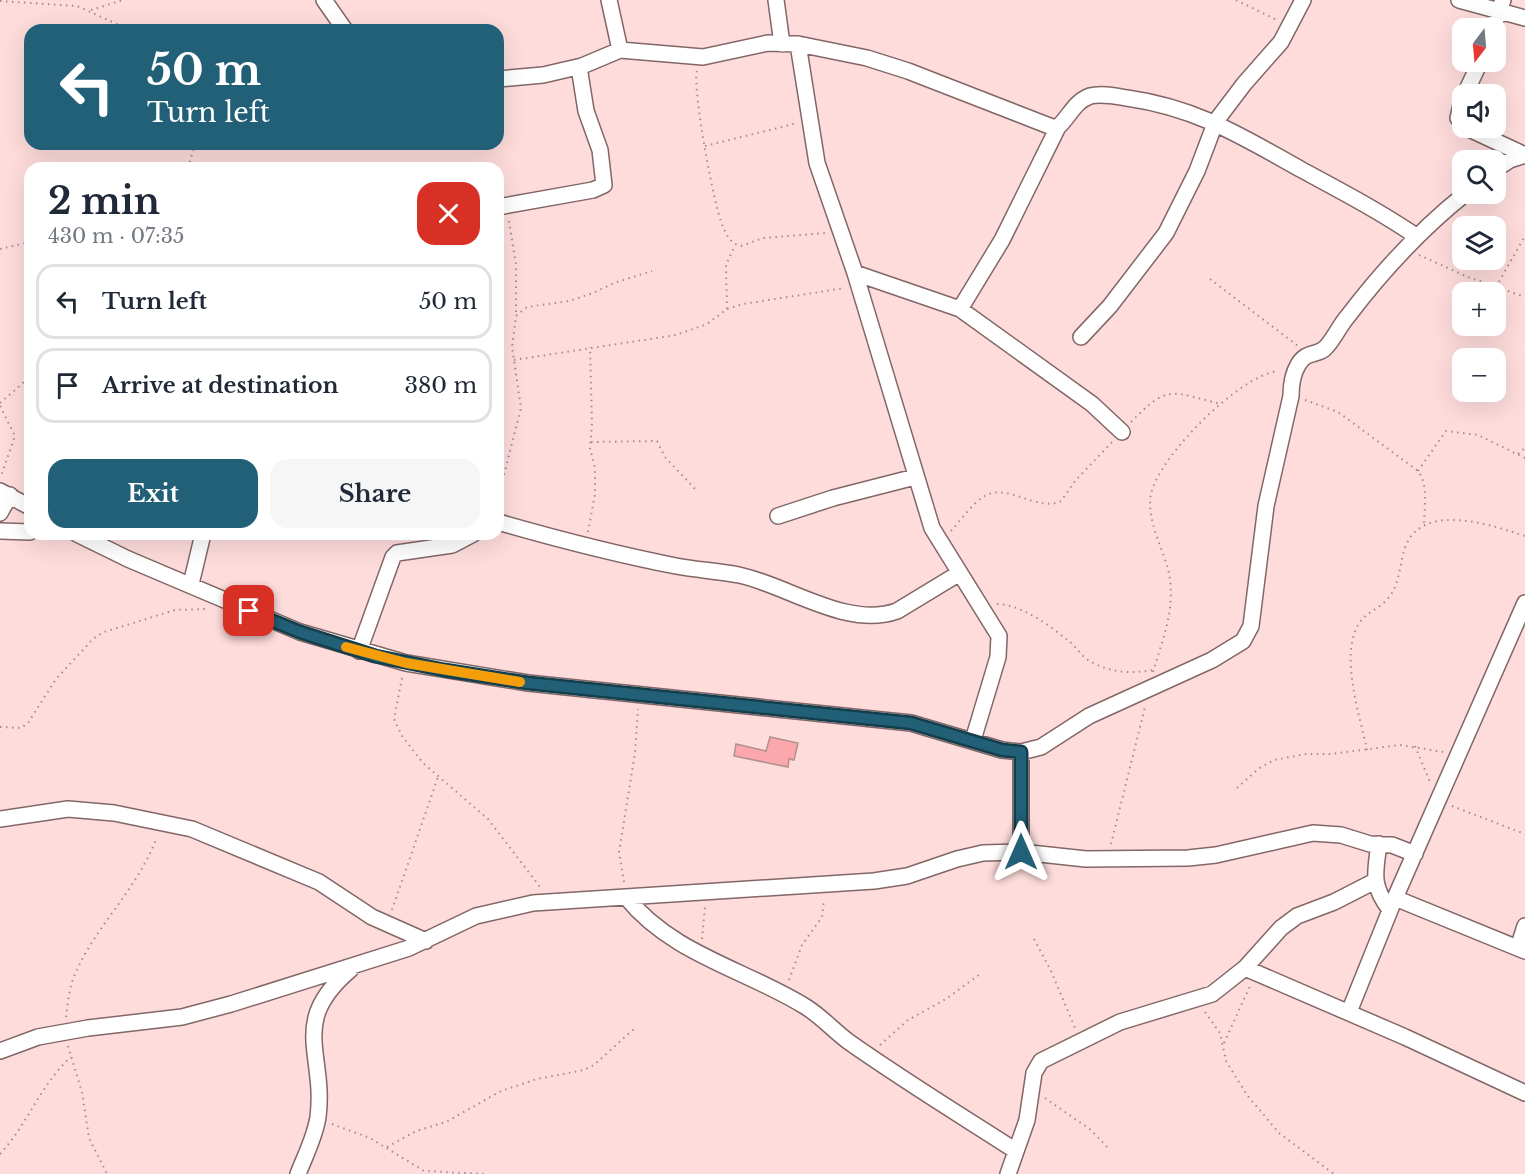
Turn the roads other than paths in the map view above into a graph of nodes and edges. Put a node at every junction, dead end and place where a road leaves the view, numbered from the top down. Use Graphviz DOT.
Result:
graph roads {
  1 [pos="324,0"];
  2 [pos="609,0"];
  3 [pos="776,0"];
  4 [pos="1303,0"];
  5 [pos="1459,0"];
  6 [pos="1502,5"];
  7 [pos="1525,18"];
  8 [pos="341,24"];
  9 [pos="790,44"];
  10 [pos="620,50"];
  11 [pos="579,67"];
  12 [pos="504,78"];
  13 [pos="1216,121"];
  14 [pos="1058,127"];
  15 [pos="1488,138"];
  16 [pos="1525,155"];
  17 [pos="1506,163"];
  18 [pos="1453,204"];
  19 [pos="504,206"];
  20 [pos="1416,236"];
  21 [pos="857,279"];
  22 [pos="960,309"];
  23 [pos="1081,337"];
  24 [pos="1122,432"];
  25 [pos="915,477"];
  26 [pos="5,493"];
  27 [pos="24,504"];
  28 [pos="0,513"];
  29 [pos="778,516"];
  30 [pos="504,524"];
  31 [pos="0,531"];
  32 [pos="24,532"];
  33 [pos="89,540"];
  34 [pos="201,540"];
  35 [pos="462,540"];
  36 [pos="958,574"];
  37 [pos="191,584"];
  38 [pos="1525,603"];
  39 [pos="359,651"];
  40 [pos="973,740"];
  41 [pos="1021,752"];
  42 [pos="0,819"];
  43 [pos="1379,844"];
  44 [pos="1021,852"];
  45 [pos="1415,854"];
  46 [pos="1375,881"];
  47 [pos="626,897"];
  48 [pos="1393,904"];
  49 [pos="1525,926"];
  50 [pos="426,941"];
  51 [pos="1521,950"];
  52 [pos="355,966"];
  53 [pos="1250,970"];
  54 [pos="1349,1012"];
  55 [pos="0,1051"];
  56 [pos="1525,1093"];
  57 [pos="1016,1151"];
  58 [pos="298,1174"];
  59 [pos="1008,1174"];
  1 -- 8 [label="street"];
  2 -- 10 [label="street"];
  3 -- 9 [label="street"];
  4 -- 13 [label="street"];
  5 -- 6 [label="street"];
  6 -- 7 [label="street"];
  9 -- 10 [label="street"];
  9 -- 14 [label="street"];
  9 -- 21 [label="street"];
  10 -- 11 [label="street"];
  11 -- 12 [label="street"];
  11 -- 19 [label="street"];
  13 -- 14 [label="street"];
  13 -- 20 [label="street"];
  13 -- 23 [label="street"];
  14 -- 22 [label="street"];
  15 -- 16 [label="street"];
  16 -- 17 [label="street"];
  18 -- 20 [label="street"];
  20 -- 41 [label="street"];
  21 -- 22 [label="street"];
  21 -- 25 [label="street"];
  22 -- 24 [label="street"];
  25 -- 29 [label="street"];
  25 -- 36 [label="street"];
  26 -- 27 [label="street"];
  26 -- 28 [label="street"];
  30 -- 36 [label="street"];
  31 -- 32 [label="street"];
  33 -- 37 [label="street"];
  34 -- 37 [label="street"];
  35 -- 39 [label="street"];
  36 -- 40 [label="street"];
  37 -- 39 [label="street"];
  38 -- 45 [label="street"];
  39 -- 40 [label="street"];
  40 -- 41 [label="street"];
  41 -- 44 [label="street"];
  42 -- 50 [label="street"];
  43 -- 44 [label="street"];
  43 -- 45 [label="street"];
  43 -- 46 [label="street"];
  44 -- 47 [label="street"];
  45 -- 48 [label="street"];
  46 -- 48 [label="street"];
  46 -- 53 [label="street"];
  47 -- 50 [label="street"];
  47 -- 57 [label="street"];
  48 -- 51 [label="street"];
  48 -- 54 [label="street"];
  49 -- 51 [label="street"];
  50 -- 52 [label="street"];
  52 -- 55 [label="street"];
  52 -- 58 [label="street"];
  53 -- 54 [label="street"];
  53 -- 57 [label="street"];
  54 -- 56 [label="street"];
  57 -- 59 [label="street"];
}
